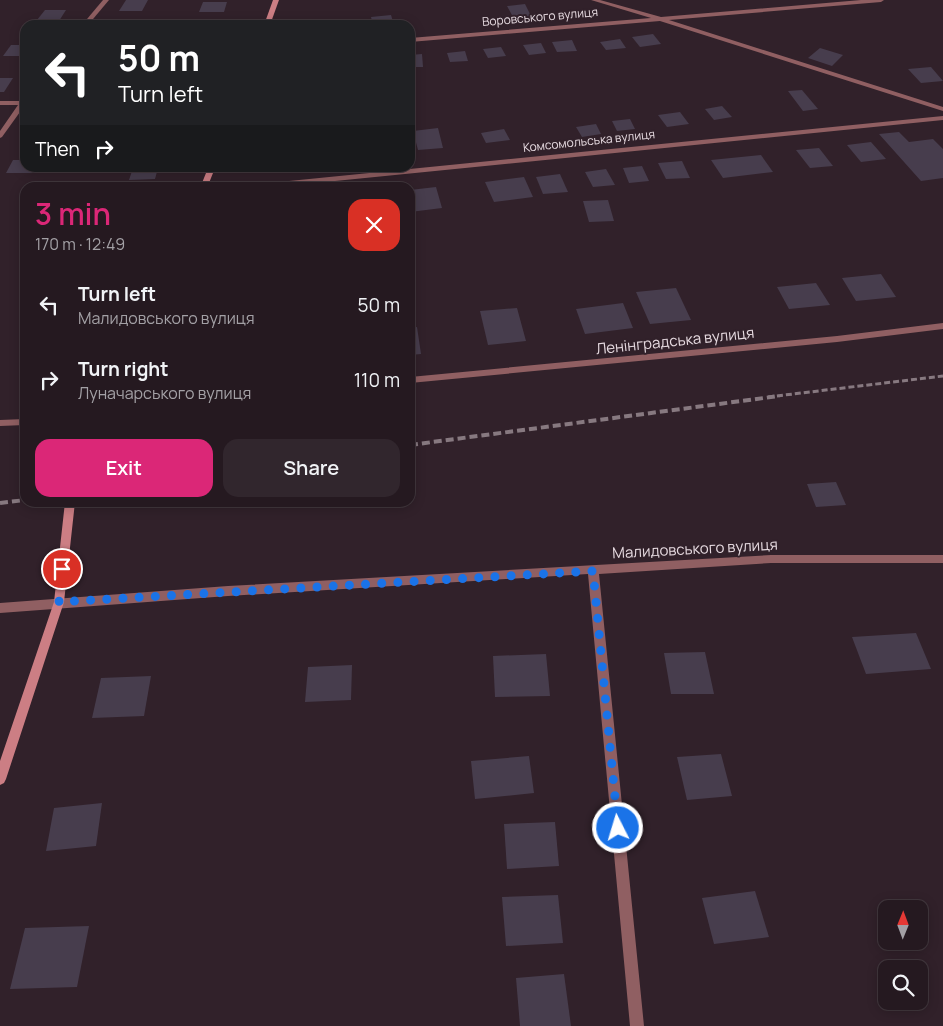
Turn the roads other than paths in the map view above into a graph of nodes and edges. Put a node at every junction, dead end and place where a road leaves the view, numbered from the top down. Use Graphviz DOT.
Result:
graph roads {
  1 [pos="106,0"];
  2 [pos="276,0"];
  3 [pos="594,0"];
  4 [pos="881,0"];
  5 [pos="658,18"];
  6 [pos="90,20"];
  7 [pos="269,20"];
  8 [pos="415,40"];
  9 [pos="20,102"];
  10 [pos="0,103"];
  11 [pos="20,108"];
  12 [pos="943,108"];
  13 [pos="943,118"];
  14 [pos="0,136"];
  15 [pos="415,170"];
  16 [pos="399,172"];
  17 [pos="298,182"];
  18 [pos="943,326"];
  19 [pos="415,380"];
  20 [pos="20,422"];
  21 [pos="0,423"];
  22 [pos="69,507"];
  23 [pos="943,559"];
  24 [pos="593,571"];
  25 [pos="59,602"];
  26 [pos="0,608"];
  27 [pos="0,780"];
  28 [pos="637,1026"];
  1 -- 6 [label="street"];
  2 -- 7 [label="main road"];
  3 -- 5 [label="street"];
  4 -- 5 [label="street, Воровського вулиця"];
  5 -- 8 [label="street, Воровського вулиця"];
  5 -- 12 [label="street"];
  9 -- 10 [label="street"];
  11 -- 14 [label="street"];
  13 -- 15 [label="street, Комсомольська вулиця"];
  16 -- 17 [label="street, Комсомольська вулиця"];
  18 -- 19 [label="street, Ленінградська вулиця"];
  20 -- 21 [label="street"];
  22 -- 25 [label="main road"];
  23 -- 24 [label="street, Малидовського вулиця"];
  24 -- 25 [label="street, Малидовського вулиця"];
  24 -- 28 [label="street"];
  25 -- 26 [label="street, Малидовського вулиця"];
  25 -- 27 [label="main road"];
}
